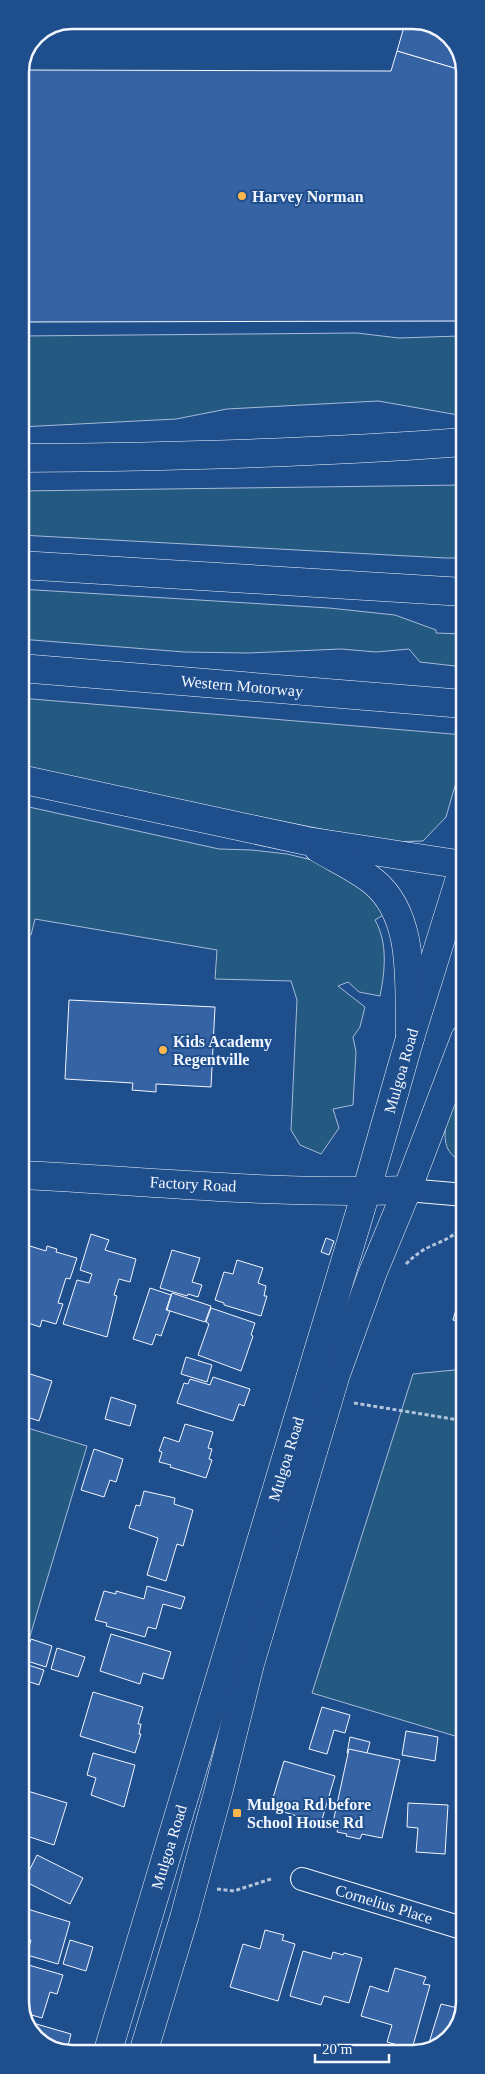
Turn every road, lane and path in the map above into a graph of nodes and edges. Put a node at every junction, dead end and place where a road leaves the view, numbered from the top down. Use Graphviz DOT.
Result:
graph roads {
  1 [pos="456,443"];
  2 [pos="364,449"];
  3 [pos="456,454"];
  4 [pos="29,458"];
  5 [pos="29,566"];
  6 [pos="456,591"];
  7 [pos="29,669"];
  8 [pos="456,703"];
  9 [pos="29,781"];
  10 [pos="308,841"];
  11 [pos="456,864"];
  12 [pos="456,891"];
  13 [pos="410,1038"];
  14 [pos="456,1059"];
  15 [pos="29,1175"];
  16 [pos="407,1190"];
  17 [pos="366,1192"];
  18 [pos="456,1194"];
  19 [pos="349,1402"];
  20 [pos="456,1420"];
  21 [pos="271,1879"];
  22 [pos="302,1879"];
  23 [pos="214,1889"];
  24 [pos="456,1926"];
  25 [pos="110,2045"];
  26 [pos="146,2045"];
  1 -- 2 [label="main road"];
  2 -- 3 [label="main road"];
  2 -- 4 [label="main road"];
  5 -- 6 [label="main road"];
  7 -- 8 [label="main road, Western Motorway"];
  9 -- 10 [label="main road"];
  10 -- 11 [label="main road"];
  10 -- 13 [label="main road"];
  12 -- 13 [label="main road, Mulgoa Road"];
  13 -- 17 [label="main road, Mulgoa Road"];
  14 -- 16 [label="main road, Mulgoa Road"];
  15 -- 17 [label="main road, Factory Road"];
  16 -- 17 [label="main road, Factory Road"];
  16 -- 18 [label="street"];
  16 -- 26 [label="main road, Mulgoa Road"];
  17 -- 25 [label="main road, Mulgoa Road"];
  19 -- 20 [label="path"];
  21 -- 23 [label="path"];
  22 -- 24 [label="street, Cornelius Place"];
}
